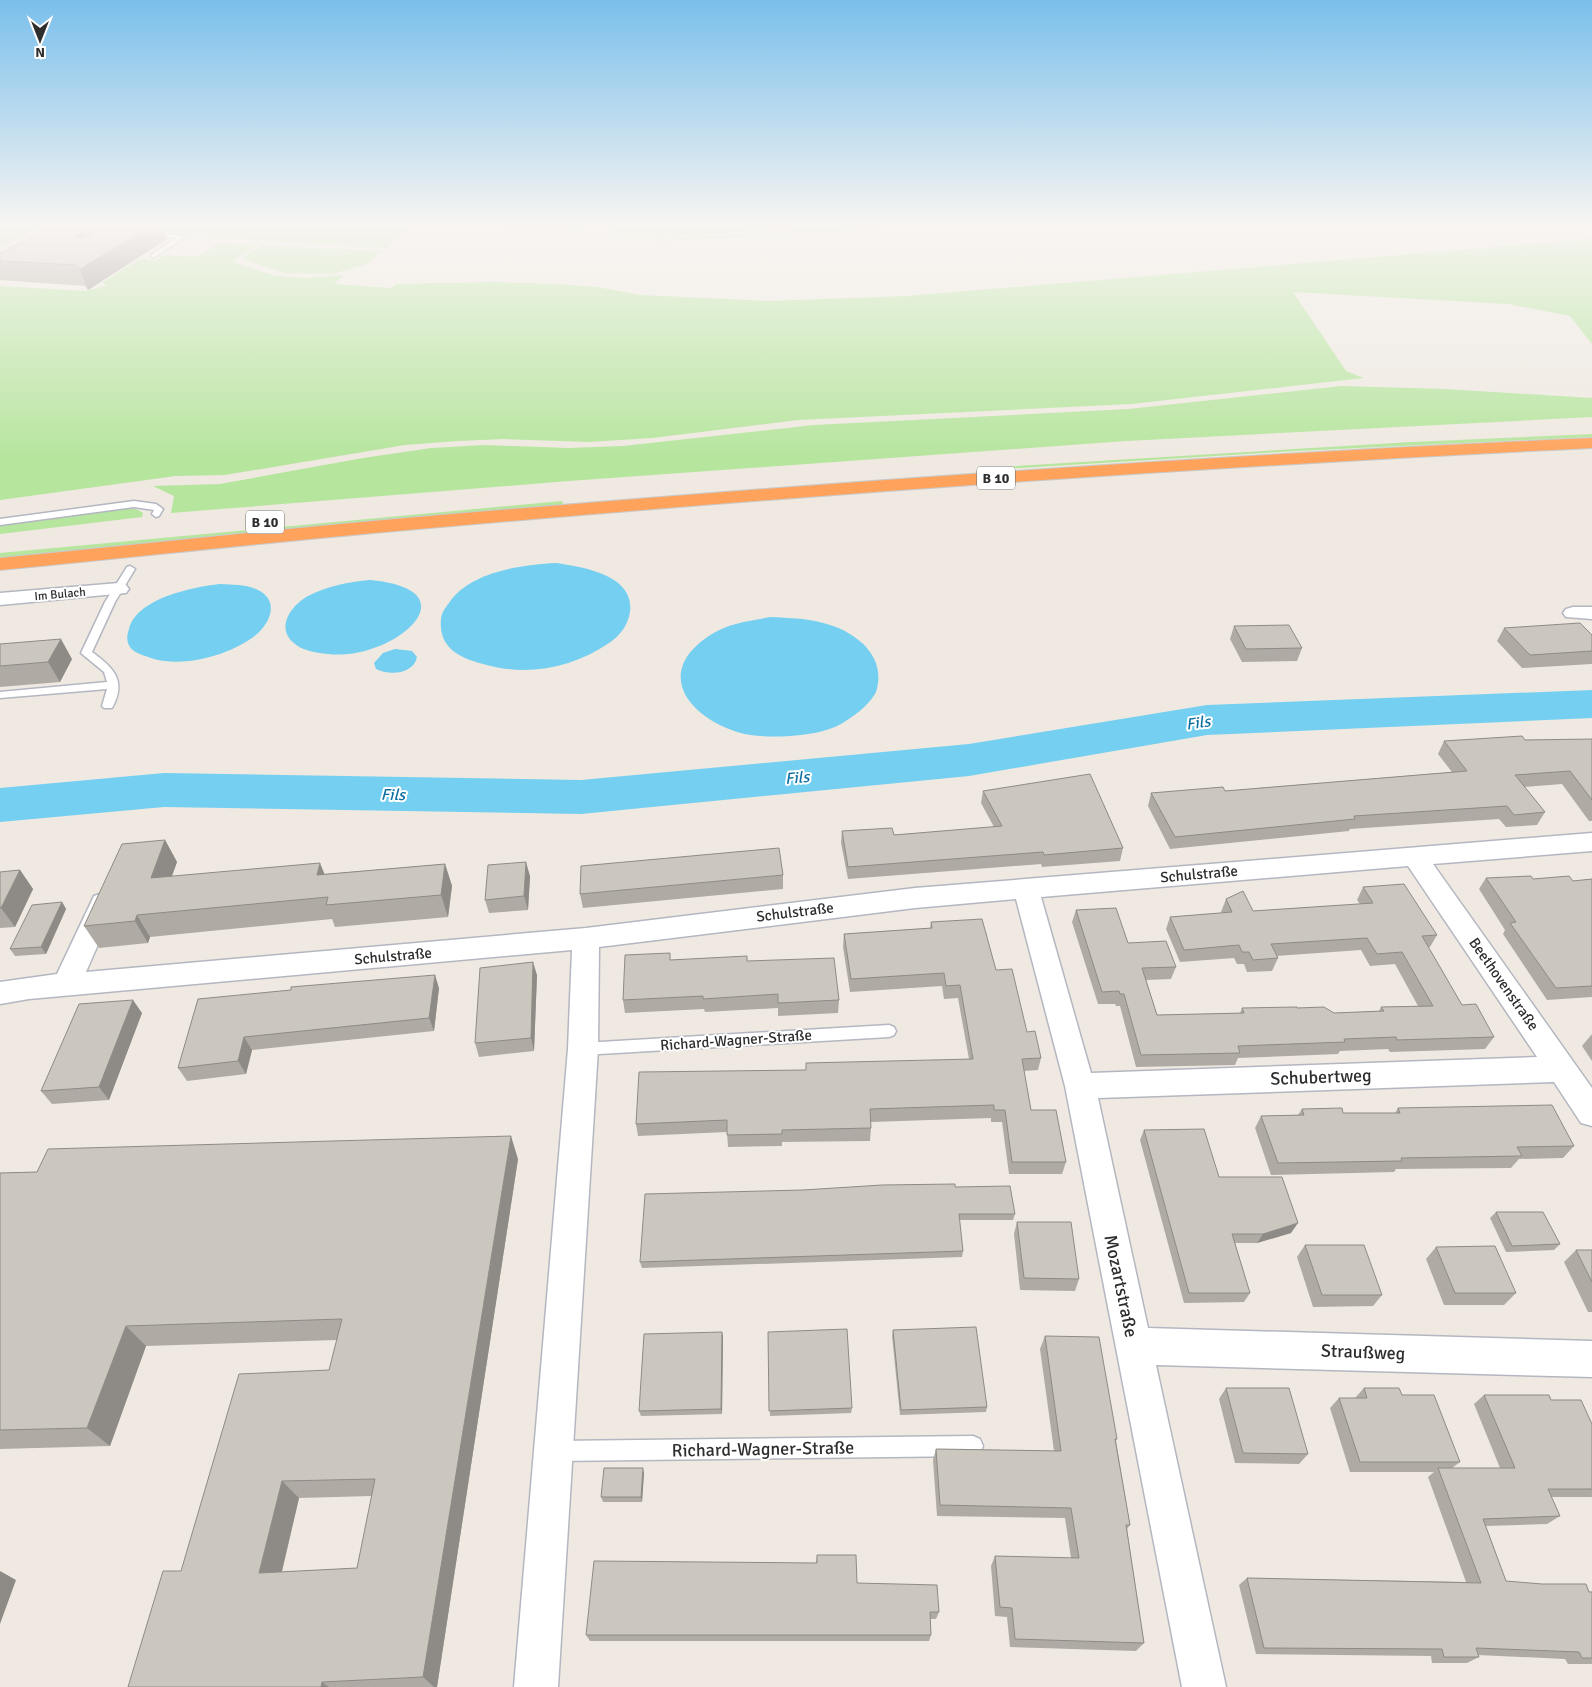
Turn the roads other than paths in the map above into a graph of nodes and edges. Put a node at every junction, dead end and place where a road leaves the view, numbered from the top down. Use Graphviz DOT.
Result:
graph roads {
  1 [pos="1592,428"];
  2 [pos="1592,443"];
  3 [pos="156,514"];
  4 [pos="0,522"];
  5 [pos="0,546"];
  6 [pos="0,564"];
  7 [pos="130,569"];
  8 [pos="119,589"];
  9 [pos="0,599"];
  10 [pos="114,685"];
  11 [pos="0,695"];
  12 [pos="108,706"];
  13 [pos="1592,842"];
  14 [pos="1414,856"];
  15 [pos="113,880"];
  16 [pos="1026,889"];
  17 [pos="586,938"];
  18 [pos="66,985"];
  19 [pos="0,993"];
  20 [pos="889,1031"];
  21 [pos="583,1050"];
  22 [pos="1563,1069"];
  23 [pos="1080,1086"];
  24 [pos="1592,1113"];
  25 [pos="1134,1346"];
  26 [pos="1592,1359"];
  27 [pos="973,1446"];
  28 [pos="554,1451"];
  29 [pos="536,1687"];
  30 [pos="1204,1687"];
  1 -- 5 [label="highway, B 10"];
  2 -- 6 [label="highway, B 10"];
  3 -- 4 [label="lane"];
  7 -- 8 [label="lane"];
  8 -- 9 [label="street, Im Bulach"];
  8 -- 10 [label="lane"];
  10 -- 11 [label="lane"];
  10 -- 12 [label="lane"];
  13 -- 14 [label="street, Schulstraße"];
  14 -- 16 [label="street, Schulstraße"];
  14 -- 22 [label="street, Beethovenstraße"];
  15 -- 18 [label="street"];
  16 -- 17 [label="street, Schulstraße"];
  16 -- 23 [label="street, Mozartstraße"];
  17 -- 18 [label="street, Schulstraße"];
  17 -- 21 [label="street"];
  18 -- 19 [label="street, Schulstraße"];
  20 -- 21 [label="lane, Richard-Wagner-Straße"];
  21 -- 28 [label="street"];
  22 -- 23 [label="street, Schubertweg"];
  22 -- 24 [label="street, Beethovenstraße"];
  23 -- 25 [label="street, Mozartstraße"];
  25 -- 26 [label="street, Straußweg"];
  25 -- 30 [label="street, Mozartstraße"];
  27 -- 28 [label="lane, Richard-Wagner-Straße"];
  28 -- 29 [label="street"];
}
